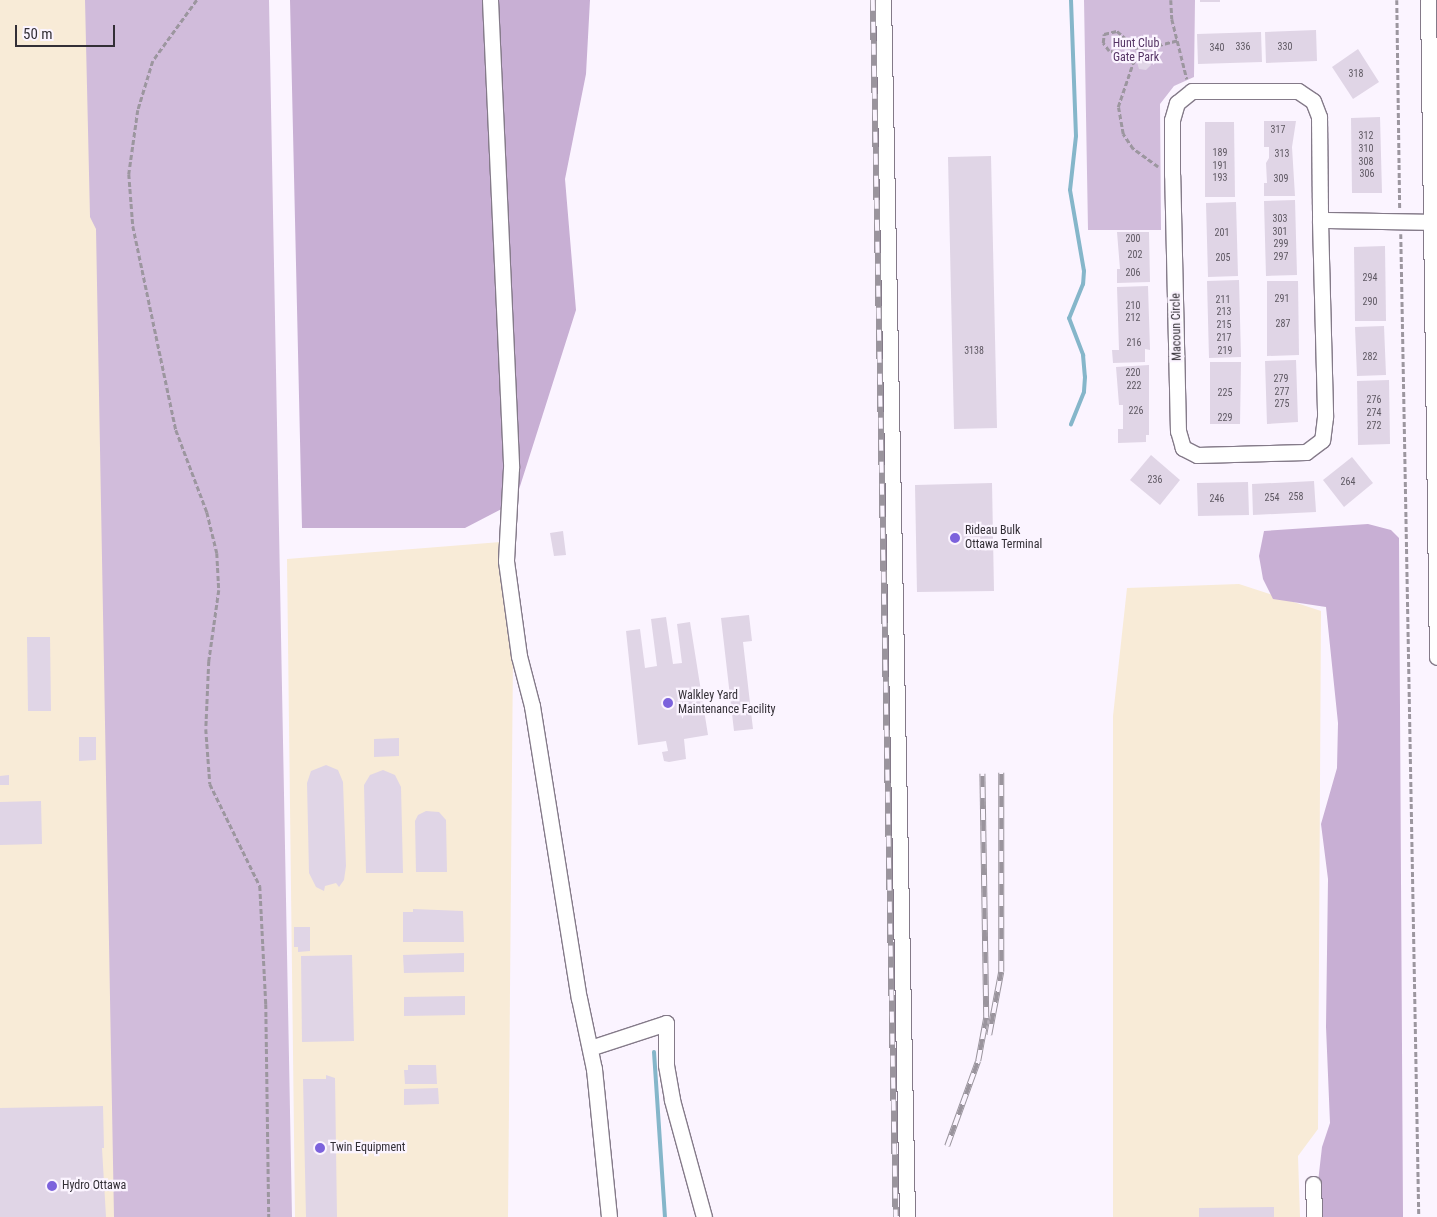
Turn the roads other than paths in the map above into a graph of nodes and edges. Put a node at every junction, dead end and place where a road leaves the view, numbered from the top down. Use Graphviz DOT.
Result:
graph roads {
  1 [pos="490,0"];
  2 [pos="883,0"];
  3 [pos="1428,0"];
  4 [pos="1320,220"];
  5 [pos="1430,222"];
  6 [pos="1437,657"];
  7 [pos="590,1048"];
  8 [pos="1313,1184"];
  9 [pos="610,1217"];
  10 [pos="704,1217"];
  11 [pos="907,1217"];
  12 [pos="1314,1217"];
  1 -- 7 [label="street"];
  2 -- 11 [label="street"];
  3 -- 5 [label="street"];
  4 -- 4 [label="street, Macoun Circle"];
  4 -- 5 [label="street"];
  5 -- 6 [label="street"];
  7 -- 9 [label="street"];
  7 -- 10 [label="street"];
  8 -- 12 [label="street"];
}
